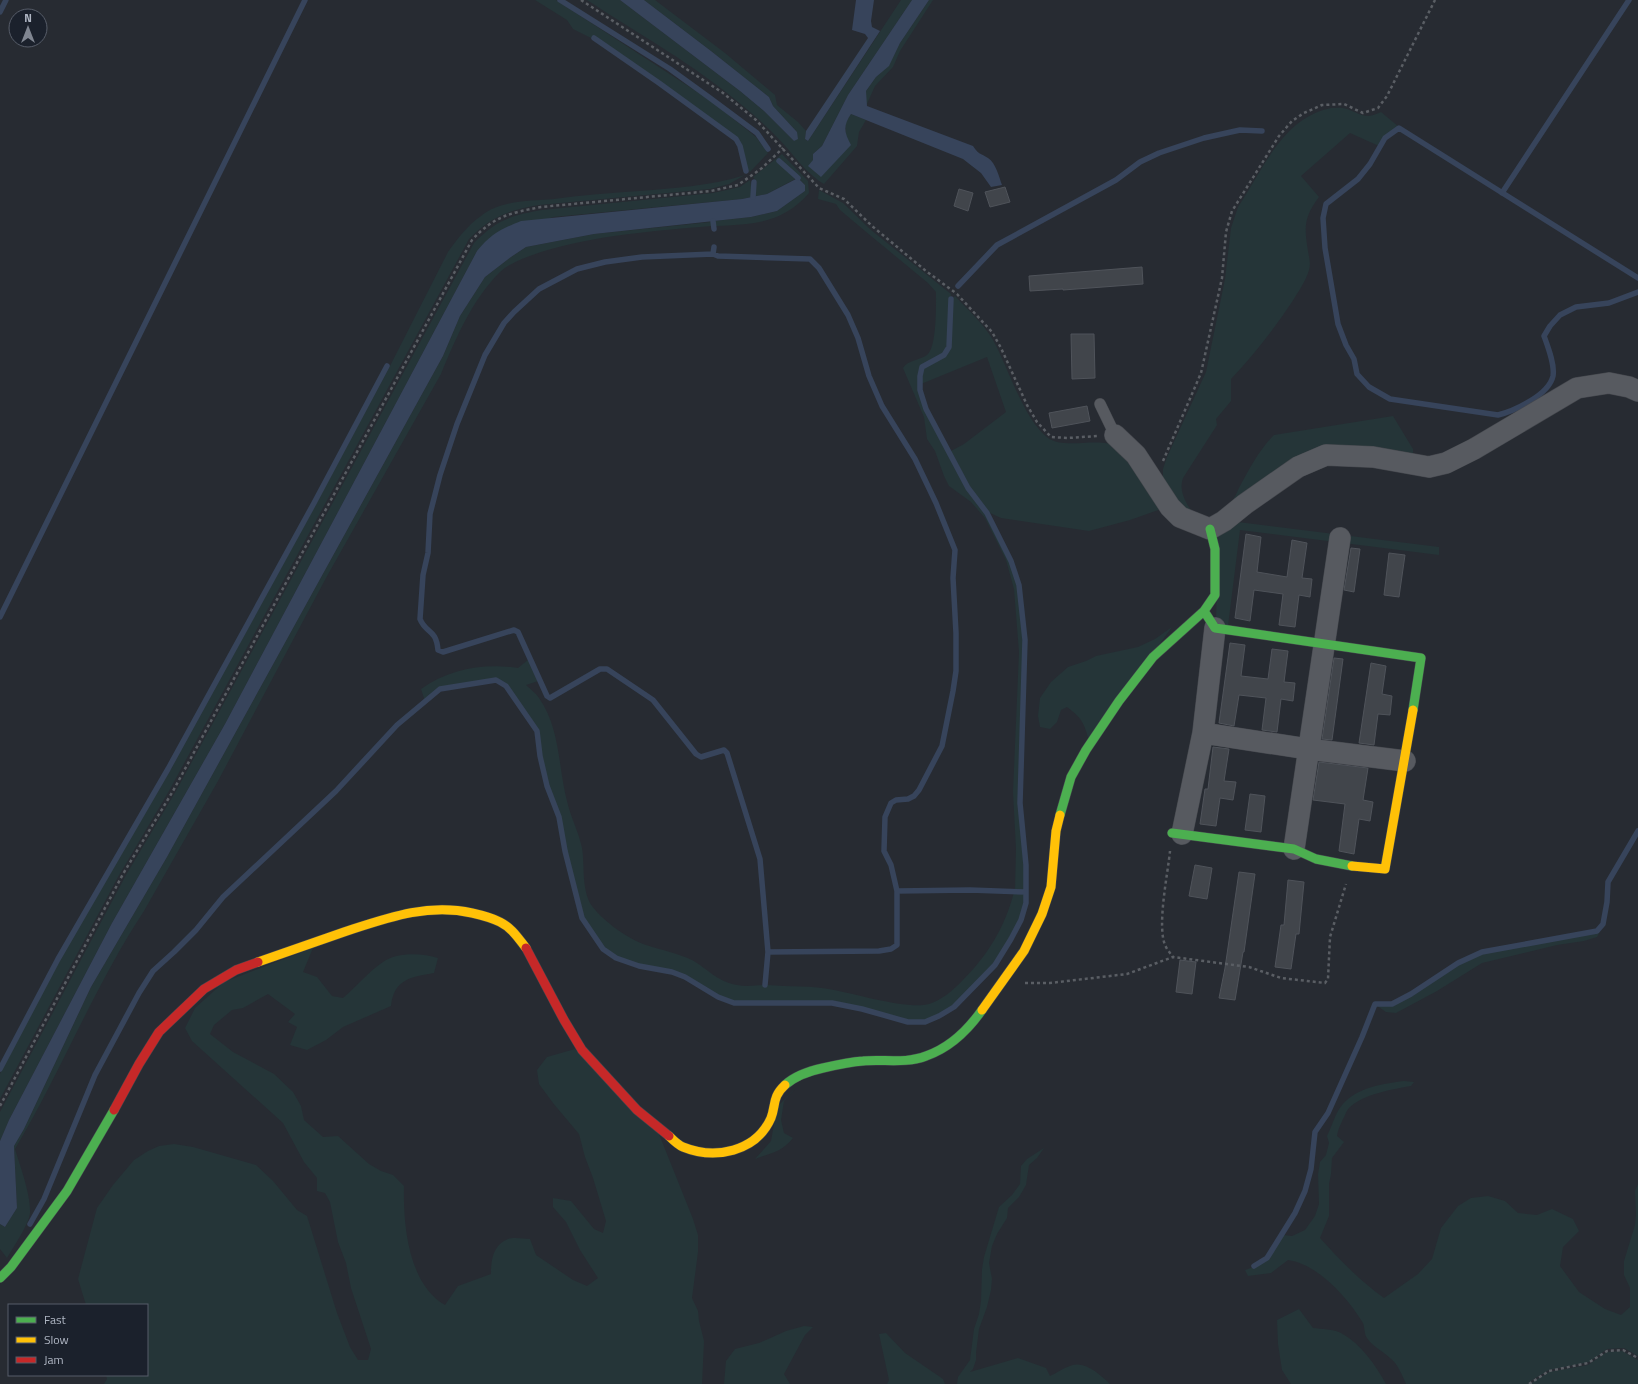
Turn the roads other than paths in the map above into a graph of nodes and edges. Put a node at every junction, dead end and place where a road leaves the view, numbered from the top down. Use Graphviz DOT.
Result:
graph roads {
  1 [pos="1638,391"];
  2 [pos="1100,404"];
  3 [pos="1115,435"];
  4 [pos="1210,529"];
  5 [pos="1340,538"];
  6 [pos="1204,611"];
  7 [pos="1216,628"];
  8 [pos="1324,643"];
  9 [pos="1203,734"];
  10 [pos="1308,749"];
  11 [pos="1405,761"];
  12 [pos="1177,834"];
  13 [pos="1294,849"];
  14 [pos="0,1278"];
  1 -- 4 [label="street"];
  2 -- 3 [label="lane"];
  3 -- 4 [label="street"];
  4 -- 6 [label="street"];
  5 -- 8 [label="street"];
  6 -- 7 [label="street"];
  6 -- 14 [label="street"];
  7 -- 8 [label="street"];
  7 -- 9 [label="street"];
  8 -- 10 [label="street"];
  8 -- 11 [label="street"];
  9 -- 10 [label="street"];
  9 -- 12 [label="street"];
  10 -- 11 [label="street"];
  10 -- 13 [label="street"];
  11 -- 13 [label="street"];
  12 -- 13 [label="street"];
}
